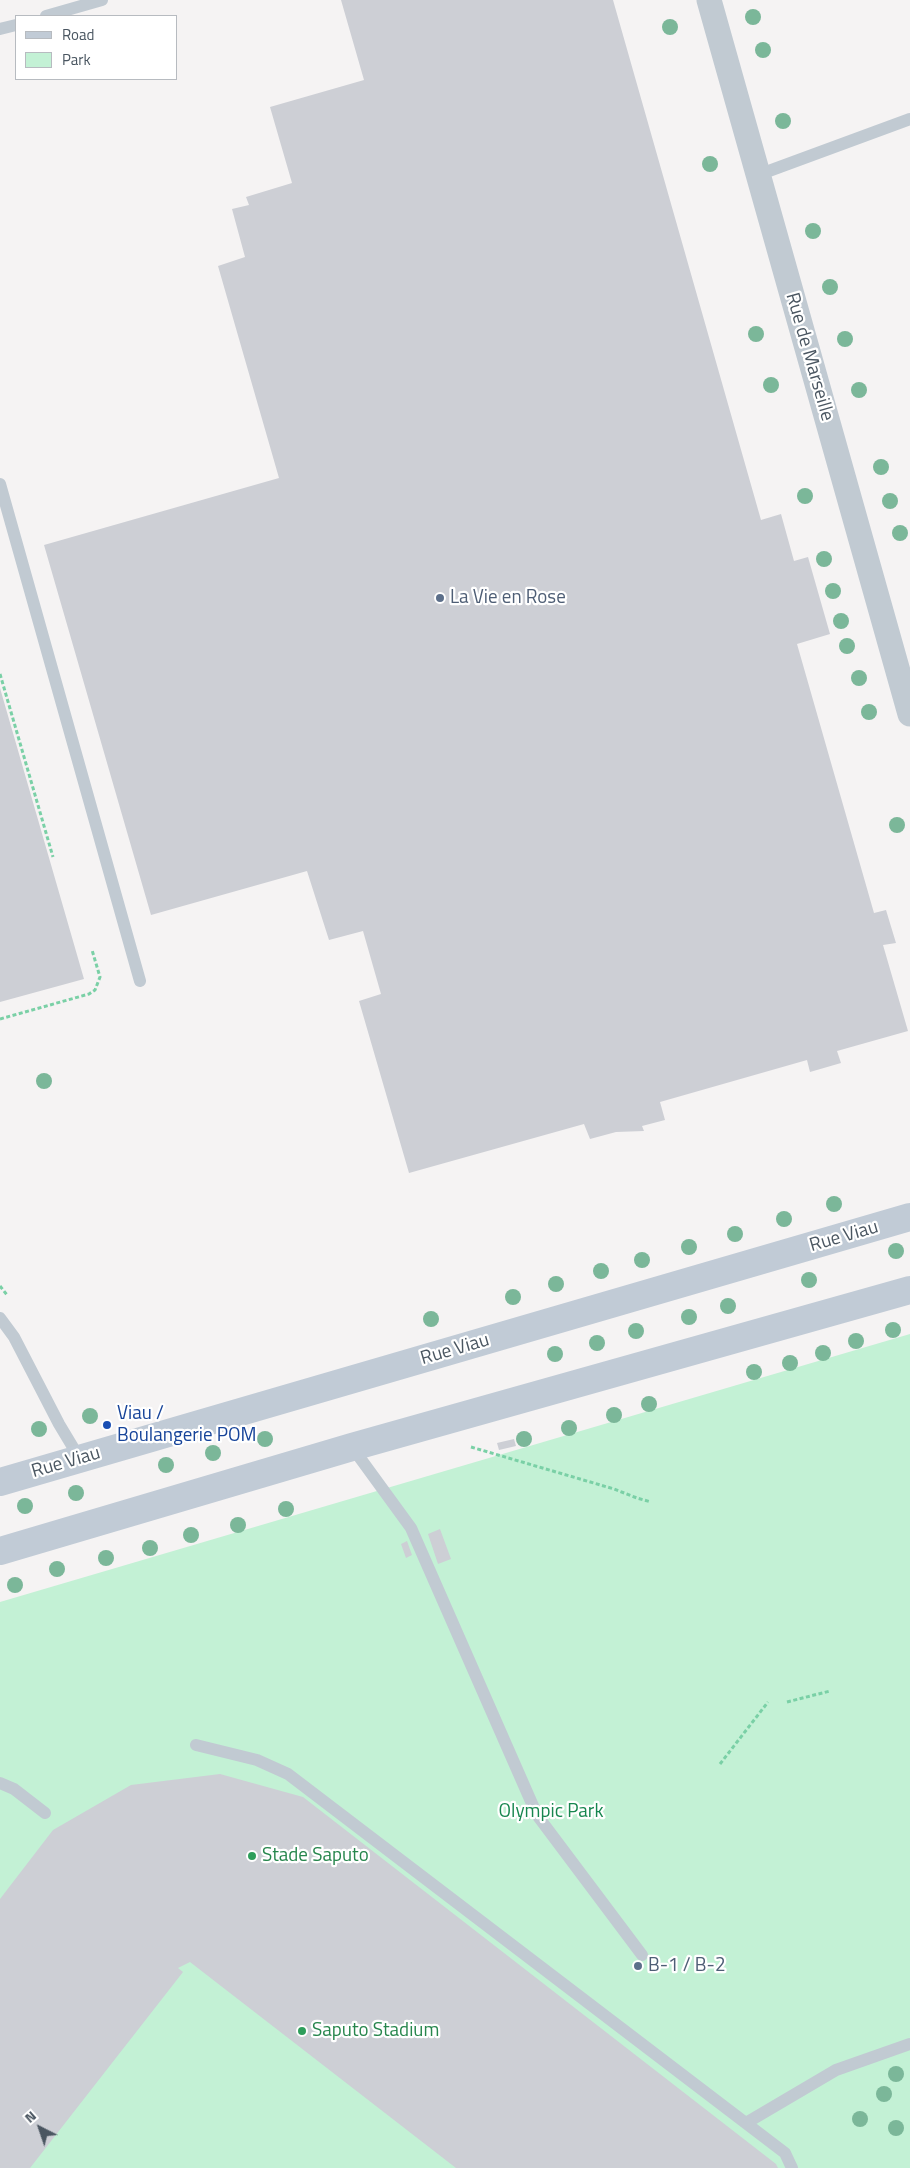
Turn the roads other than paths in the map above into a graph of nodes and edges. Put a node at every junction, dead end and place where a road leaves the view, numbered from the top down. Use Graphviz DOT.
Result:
graph roads {
  1 [pos="102,0"];
  2 [pos="708,0"];
  3 [pos="50,15"];
  4 [pos="15,25"];
  5 [pos="0,29"];
  6 [pos="910,119"];
  7 [pos="758,175"];
  8 [pos="0,484"];
  9 [pos="910,714"];
  10 [pos="140,980"];
  11 [pos="910,1217"];
  12 [pos="910,1290"];
  13 [pos="0,1318"];
  14 [pos="352,1447"];
  15 [pos="80,1459"];
  16 [pos="0,1482"];
  17 [pos="0,1551"];
  18 [pos="196,1745"];
  19 [pos="0,1783"];
  20 [pos="45,1813"];
  21 [pos="642,1955"];
  22 [pos="910,2044"];
  23 [pos="746,2123"];
  24 [pos="792,2168"];
  1 -- 3 [label="lane"];
  2 -- 7 [label="street, Rue de Marseille"];
  4 -- 5 [label="lane"];
  6 -- 7 [label="lane"];
  7 -- 9 [label="street, Rue de Marseille"];
  8 -- 10 [label="lane"];
  11 -- 15 [label="main road, Rue Viau"];
  12 -- 14 [label="main road"];
  13 -- 15 [label="lane"];
  14 -- 17 [label="main road"];
  14 -- 21 [label="lane"];
  15 -- 16 [label="main road, Rue Viau"];
  18 -- 23 [label="lane"];
  19 -- 20 [label="lane"];
  22 -- 23 [label="lane"];
  23 -- 24 [label="lane"];
}
